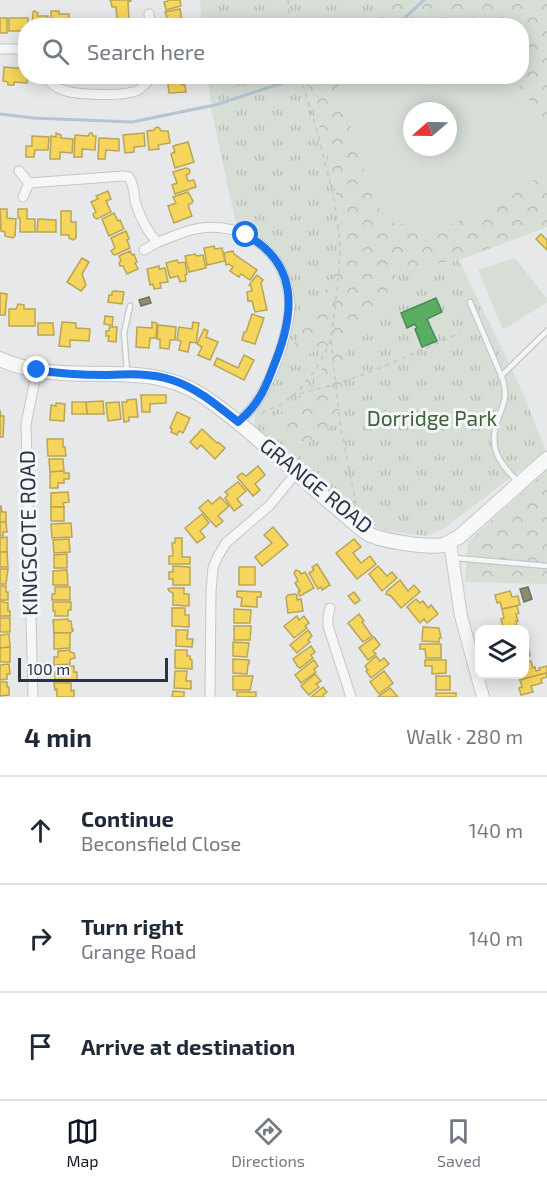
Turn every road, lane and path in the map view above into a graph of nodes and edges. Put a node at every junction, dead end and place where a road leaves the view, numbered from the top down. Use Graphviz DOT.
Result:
graph roads {
  1 [pos="288,0"];
  2 [pos="149,14"];
  3 [pos="149,18"];
  4 [pos="290,18"];
  5 [pos="0,49"];
  6 [pos="18,50"];
  7 [pos="53,84"];
  8 [pos="145,84"];
  9 [pos="302,84"];
  10 [pos="19,171"];
  11 [pos="29,183"];
  12 [pos="23,197"];
  13 [pos="158,243"];
  14 [pos="144,250"];
  15 [pos="470,302"];
  16 [pos="130,306"];
  17 [pos="547,331"];
  18 [pos="461,333"];
  19 [pos="331,340"];
  20 [pos="0,359"];
  21 [pos="37,370"];
  22 [pos="127,374"];
  23 [pos="501,376"];
  24 [pos="336,384"];
  25 [pos="291,396"];
  26 [pos="243,417"];
  27 [pos="547,459"];
  28 [pos="296,473"];
  29 [pos="519,484"];
  30 [pos="353,521"];
  31 [pos="450,542"];
  32 [pos="452,557"];
  33 [pos="547,566"];
  34 [pos="330,608"];
  35 [pos="33,697"];
  36 [pos="210,697"];
  37 [pos="351,697"];
  38 [pos="483,697"];
  1 -- 4 [label="path"];
  2 -- 3 [label="street"];
  5 -- 6 [label="street"];
  7 -- 8 [label="street"];
  9 -- 19 [label="path"];
  10 -- 11 [label="street"];
  11 -- 12 [label="street"];
  11 -- 13 [label="street"];
  13 -- 14 [label="street"];
  13 -- 26 [label="street"];
  15 -- 23 [label="lane"];
  16 -- 22 [label="lane"];
  17 -- 23 [label="lane"];
  18 -- 24 [label="path"];
  19 -- 24 [label="path"];
  19 -- 25 [label="path"];
  20 -- 21 [label="main road, GRANGE ROAD"];
  21 -- 22 [label="main road, GRANGE ROAD"];
  21 -- 35 [label="street, KINGSCOTE ROAD"];
  22 -- 26 [label="main road, GRANGE ROAD"];
  23 -- 29 [label="lane"];
  24 -- 25 [label="path"];
  24 -- 30 [label="path"];
  25 -- 26 [label="path"];
  26 -- 28 [label="main road, GRANGE ROAD"];
  27 -- 29 [label="main road"];
  28 -- 30 [label="main road, GRANGE ROAD"];
  28 -- 36 [label="street"];
  29 -- 31 [label="main road"];
  30 -- 31 [label="main road, GRANGE ROAD"];
  31 -- 32 [label="street"];
  32 -- 33 [label="lane"];
  32 -- 38 [label="street"];
  34 -- 37 [label="street"];
}
